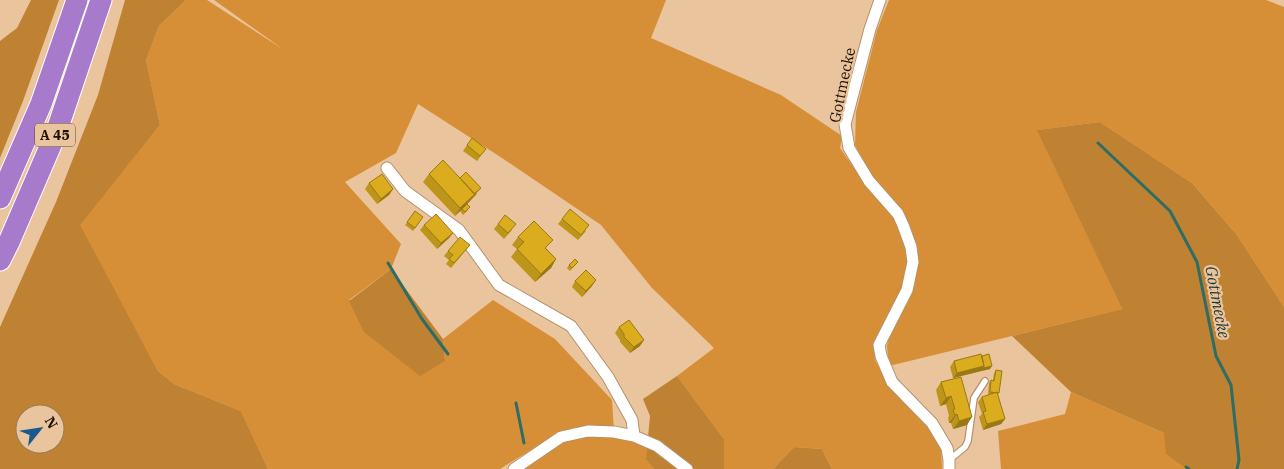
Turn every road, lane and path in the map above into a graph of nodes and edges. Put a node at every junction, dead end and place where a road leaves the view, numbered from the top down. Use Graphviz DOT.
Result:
graph roads {
  1 [pos="77,0"];
  2 [pos="101,0"];
  3 [pos="880,0"];
  4 [pos="387,168"];
  5 [pos="0,198"];
  6 [pos="0,260"];
  7 [pos="985,380"];
  8 [pos="634,436"];
  9 [pos="949,464"];
  10 [pos="514,469"];
  11 [pos="687,469"];
  1 -- 5 [label="highway, A 45"];
  2 -- 6 [label="highway, A 45"];
  3 -- 9 [label="street, Gottmecke"];
  4 -- 8 [label="street"];
  7 -- 9 [label="lane, Gottmecke"];
  8 -- 10 [label="street"];
  8 -- 11 [label="street"];
}
